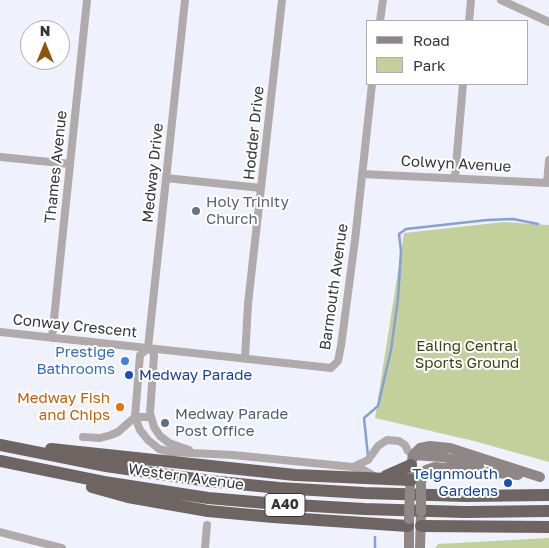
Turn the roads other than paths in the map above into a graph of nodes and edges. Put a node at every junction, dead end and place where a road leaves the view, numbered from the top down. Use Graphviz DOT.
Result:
graph roads {
  1 [pos="87,0"];
  2 [pos="185,0"];
  3 [pos="282,0"];
  4 [pos="383,0"];
  5 [pos="471,0"];
  6 [pos="501,0"];
  7 [pos="380,20"];
  8 [pos="469,20"];
  9 [pos="549,22"];
  10 [pos="372,85"];
  11 [pos="463,85"];
  12 [pos="0,157"];
  13 [pos="549,160"];
  14 [pos="70,164"];
  15 [pos="362,174"];
  16 [pos="454,177"];
  17 [pos="166,178"];
  18 [pos="548,183"];
  19 [pos="262,188"];
  20 [pos="0,332"];
  21 [pos="52,338"];
  22 [pos="148,348"];
  23 [pos="245,358"];
  24 [pos="135,417"];
  25 [pos="150,417"];
  26 [pos="83,437"];
  27 [pos="0,445"];
  28 [pos="24,450"];
  29 [pos="193,452"];
  30 [pos="412,460"];
  31 [pos="0,461"];
  32 [pos="24,466"];
  33 [pos="353,467"];
  34 [pos="506,474"];
  35 [pos="382,478"];
  36 [pos="544,478"];
  37 [pos="416,482"];
  38 [pos="549,495"];
  39 [pos="549,511"];
  40 [pos="415,523"];
  41 [pos="207,526"];
  42 [pos="549,527"];
  43 [pos="0,532"];
  44 [pos="62,548"];
  45 [pos="205,548"];
  46 [pos="408,548"];
  47 [pos="420,548"];
  1 -- 14 [label="street, Thames Avenue"];
  2 -- 17 [label="street, Medway Drive"];
  3 -- 19 [label="street, Hodder Drive"];
  4 -- 7 [label="street"];
  5 -- 8 [label="street"];
  6 -- 9 [label="street"];
  10 -- 15 [label="street, Barmouth Avenue"];
  11 -- 16 [label="street"];
  12 -- 14 [label="street"];
  13 -- 18 [label="street"];
  14 -- 21 [label="street, Thames Avenue"];
  15 -- 16 [label="street, Colwyn Avenue"];
  15 -- 23 [label="street, Barmouth Avenue"];
  16 -- 18 [label="street, Colwyn Avenue"];
  17 -- 19 [label="street"];
  17 -- 22 [label="street, Medway Drive"];
  19 -- 23 [label="street, Hodder Drive"];
  20 -- 21 [label="street, Conway Crescent"];
  21 -- 22 [label="street, Conway Crescent"];
  22 -- 23 [label="street, Barmouth Avenue"];
  22 -- 24 [label="street"];
  22 -- 25 [label="street"];
  24 -- 25 [label="street"];
  24 -- 26 [label="street"];
  24 -- 29 [label="street"];
  25 -- 29 [label="street"];
  27 -- 28 [label="highway, Western Avenue / A40"];
  28 -- 35 [label="highway, A40"];
  28 -- 38 [label="highway, Western Avenue / A40"];
  29 -- 33 [label="street"];
  30 -- 33 [label="street"];
  30 -- 34 [label="main road"];
  30 -- 35 [label="highway, A40"];
  30 -- 36 [label="main road"];
  30 -- 37 [label="main road"];
  31 -- 32 [label="highway, Western Avenue / A40"];
  32 -- 39 [label="highway, Western Avenue / A40"];
  32 -- 40 [label="highway, A40"];
  33 -- 35 [label="street"];
  34 -- 36 [label="main road"];
  34 -- 37 [label="main road"];
  35 -- 37 [label="highway, A40"];
  37 -- 40 [label="main road, bridge"];
  40 -- 42 [label="highway, A40"];
  40 -- 46 [label="main road"];
  40 -- 47 [label="main road"];
  41 -- 45 [label="street"];
  43 -- 44 [label="street"];
}
